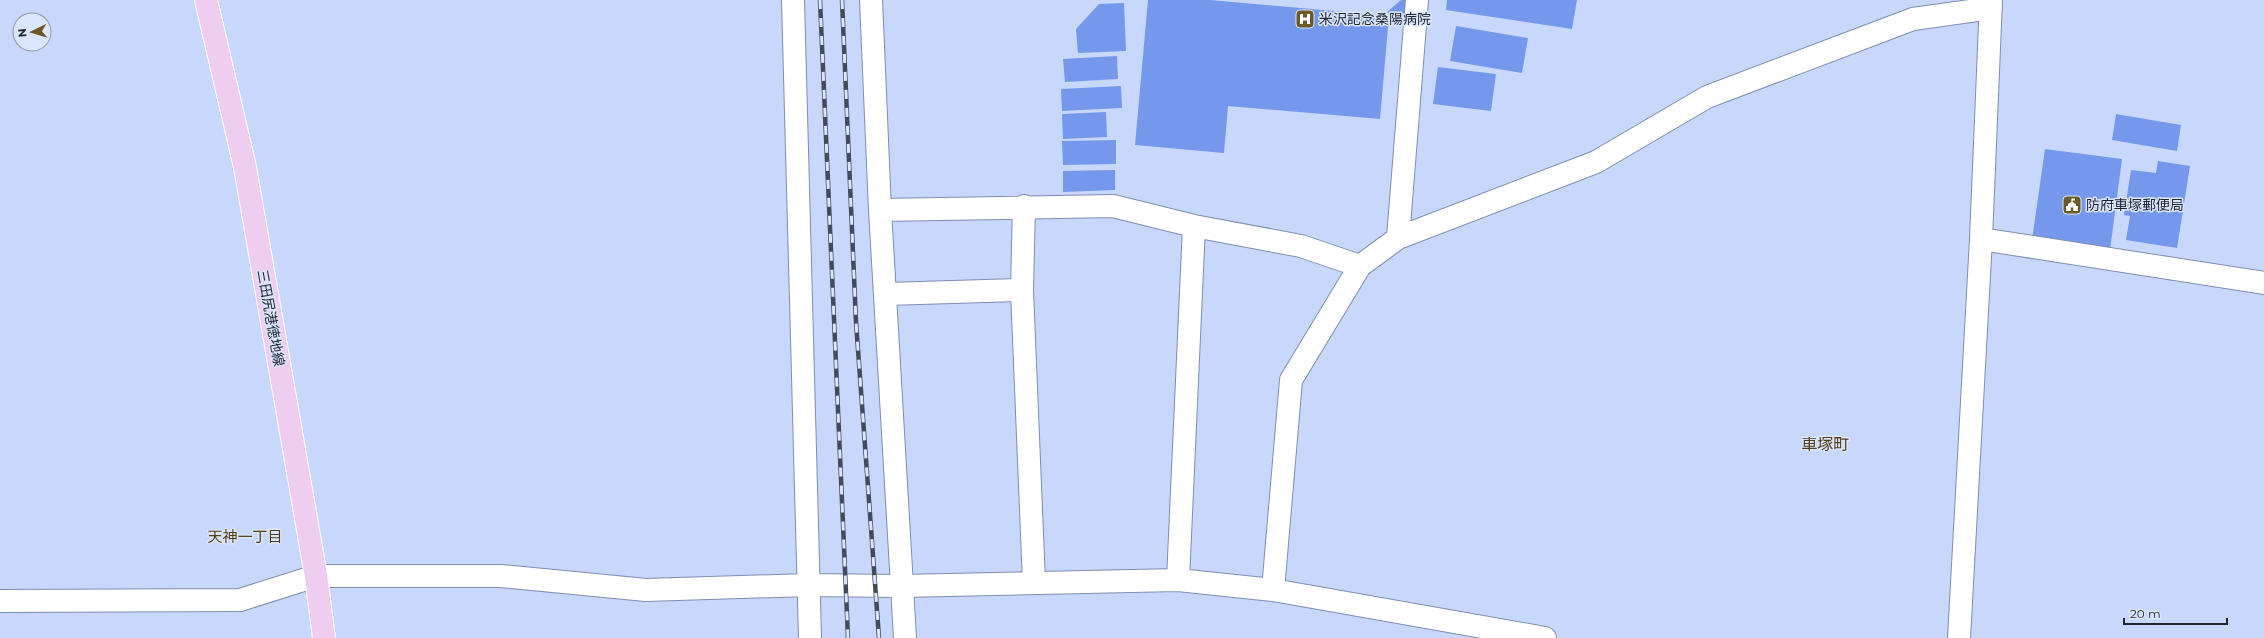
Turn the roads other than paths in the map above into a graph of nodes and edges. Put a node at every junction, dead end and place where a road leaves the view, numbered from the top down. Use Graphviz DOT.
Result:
graph roads {
  1 [pos="206,0"];
  2 [pos="793,0"];
  3 [pos="871,0"];
  4 [pos="1417,0"];
  5 [pos="1991,4"];
  6 [pos="1024,206"];
  7 [pos="880,210"];
  8 [pos="1194,226"];
  9 [pos="1398,238"];
  10 [pos="1981,239"];
  11 [pos="1360,266"];
  12 [pos="2264,283"];
  13 [pos="1022,290"];
  14 [pos="887,294"];
  15 [pos="316,576"];
  16 [pos="1178,580"];
  17 [pos="1034,583"];
  18 [pos="808,585"];
  19 [pos="901,586"];
  20 [pos="1273,590"];
  21 [pos="0,601"];
  22 [pos="324,638"];
  23 [pos="810,638"];
  24 [pos="905,638"];
  25 [pos="1545,638"];
  26 [pos="1959,638"];
  1 -- 15 [label="main road, 三田尻港徳地線"];
  2 -- 18 [label="street"];
  3 -- 7 [label="street"];
  4 -- 9 [label="street"];
  5 -- 9 [label="street"];
  5 -- 10 [label="street"];
  6 -- 7 [label="street"];
  6 -- 8 [label="street"];
  6 -- 13 [label="street"];
  7 -- 14 [label="street"];
  8 -- 11 [label="street"];
  8 -- 16 [label="street"];
  9 -- 11 [label="street"];
  10 -- 12 [label="street"];
  10 -- 26 [label="street"];
  11 -- 20 [label="street"];
  13 -- 14 [label="street"];
  13 -- 17 [label="street"];
  14 -- 19 [label="street"];
  15 -- 18 [label="street"];
  15 -- 21 [label="street"];
  15 -- 22 [label="main road, 三田尻港徳地線"];
  16 -- 17 [label="street"];
  16 -- 20 [label="street"];
  17 -- 19 [label="street"];
  18 -- 19 [label="street"];
  18 -- 23 [label="street"];
  19 -- 24 [label="street"];
  20 -- 25 [label="street"];
}
